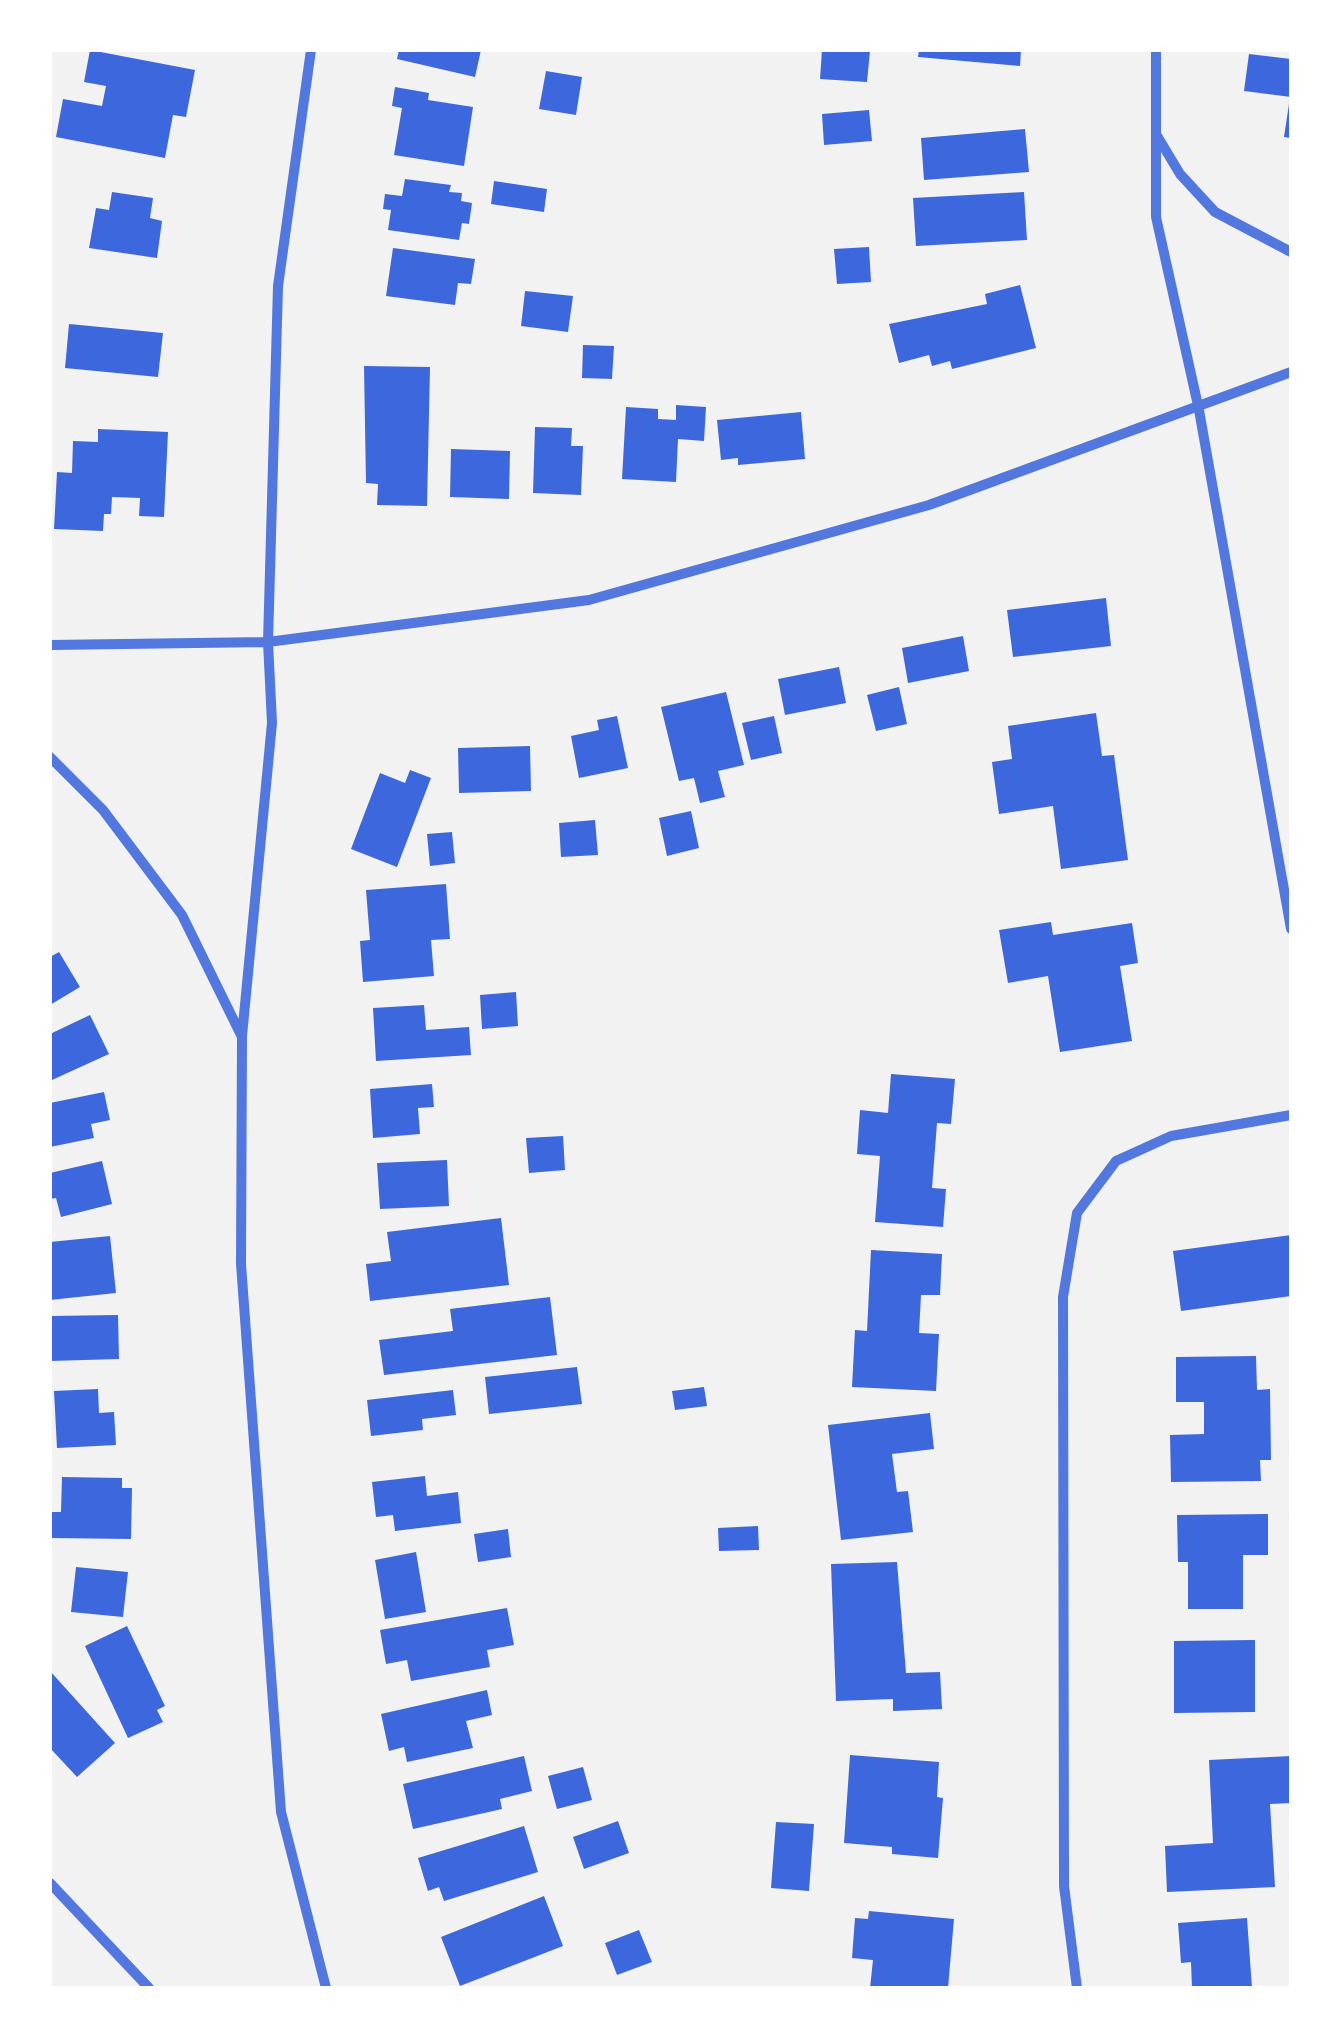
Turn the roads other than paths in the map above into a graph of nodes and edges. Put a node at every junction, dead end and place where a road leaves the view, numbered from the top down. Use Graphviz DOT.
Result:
graph roads {
  1 [pos="311,50"];
  2 [pos="1156,50"];
  3 [pos="1154,130"];
  4 [pos="1291,252"];
  5 [pos="1291,372"];
  6 [pos="1199,410"];
  7 [pos="268,642"];
  8 [pos="50,645"];
  9 [pos="50,757"];
  10 [pos="1291,928"];
  11 [pos="242,1037"];
  12 [pos="1291,1115"];
  13 [pos="50,1884"];
  14 [pos="149,1988"];
  15 [pos="326,1988"];
  16 [pos="1077,1988"];
  1 -- 7 [label="street"];
  2 -- 3 [label="street"];
  3 -- 4 [label="street"];
  3 -- 6 [label="street"];
  5 -- 6 [label="street"];
  6 -- 7 [label="street"];
  6 -- 10 [label="street"];
  7 -- 8 [label="street"];
  7 -- 11 [label="street"];
  9 -- 11 [label="street"];
  11 -- 15 [label="street"];
  12 -- 16 [label="street"];
  13 -- 14 [label="street"];
}
